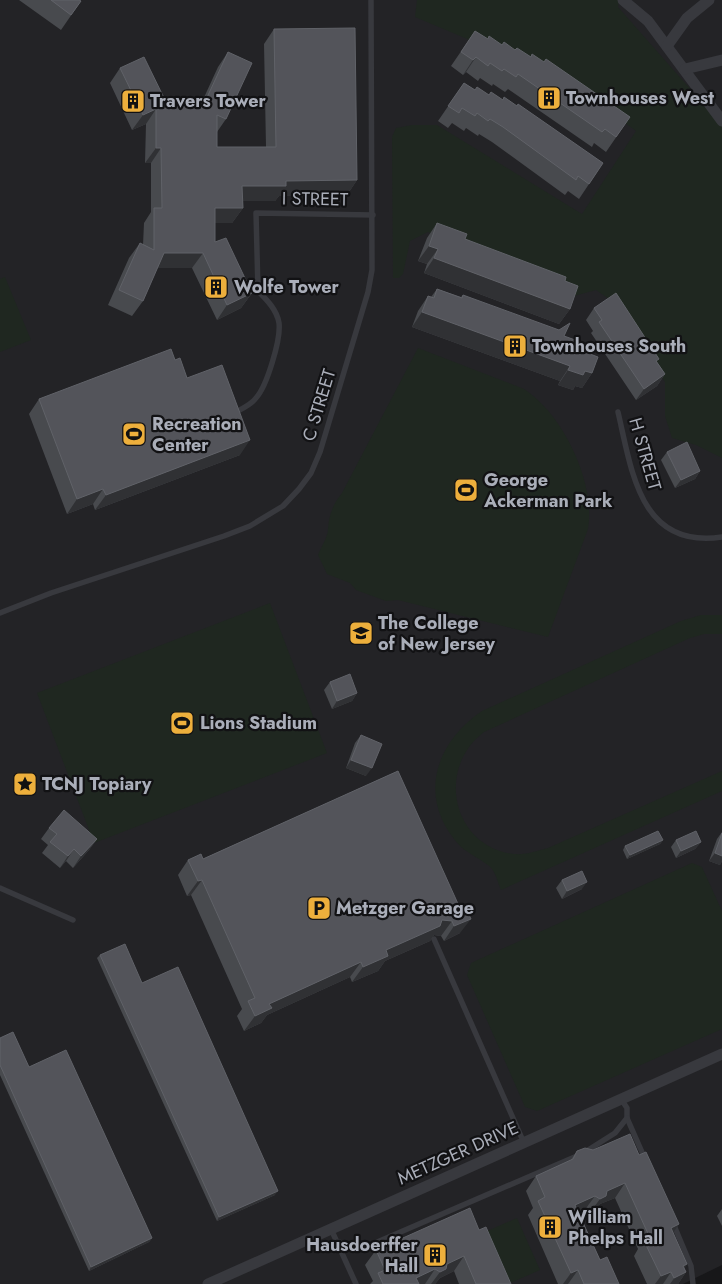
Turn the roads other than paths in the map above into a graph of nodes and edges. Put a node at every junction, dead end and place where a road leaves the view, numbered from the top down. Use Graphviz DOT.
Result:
graph roads {
  1 [pos="371,0"];
  2 [pos="623,0"];
  3 [pos="709,0"];
  4 [pos="667,46"];
  5 [pos="722,60"];
  6 [pos="684,68"];
  7 [pos="722,121"];
  8 [pos="373,215"];
  9 [pos="618,412"];
  10 [pos="232,414"];
  11 [pos="722,537"];
  12 [pos="0,613"];
  13 [pos="0,888"];
  14 [pos="73,920"];
  15 [pos="434,939"];
  16 [pos="722,1054"];
  17 [pos="621,1099"];
  18 [pos="627,1118"];
  19 [pos="524,1143"];
  20 [pos="650,1170"];
  21 [pos="668,1213"];
  22 [pos="331,1229"];
  23 [pos="338,1242"];
  24 [pos="208,1284"];
  25 [pos="356,1284"];
  26 [pos="693,1284"];
  1 -- 8 [label="lane, C STREET"];
  2 -- 4 [label="street"];
  3 -- 4 [label="street"];
  4 -- 6 [label="street"];
  5 -- 6 [label="street"];
  6 -- 7 [label="street"];
  8 -- 10 [label="lane, I STREET"];
  8 -- 12 [label="lane, C STREET"];
  9 -- 11 [label="lane, H STREET"];
  13 -- 14 [label="lane"];
  15 -- 19 [label="lane"];
  16 -- 17 [label="street, METZGER DRIVE"];
  17 -- 18 [label="lane"];
  17 -- 19 [label="street, METZGER DRIVE"];
  18 -- 20 [label="lane"];
  18 -- 23 [label="lane"];
  19 -- 22 [label="street, METZGER DRIVE"];
  21 -- 26 [label="lane"];
  22 -- 23 [label="lane"];
  22 -- 24 [label="street, METZGER DRIVE"];
  23 -- 25 [label="lane"];
}
